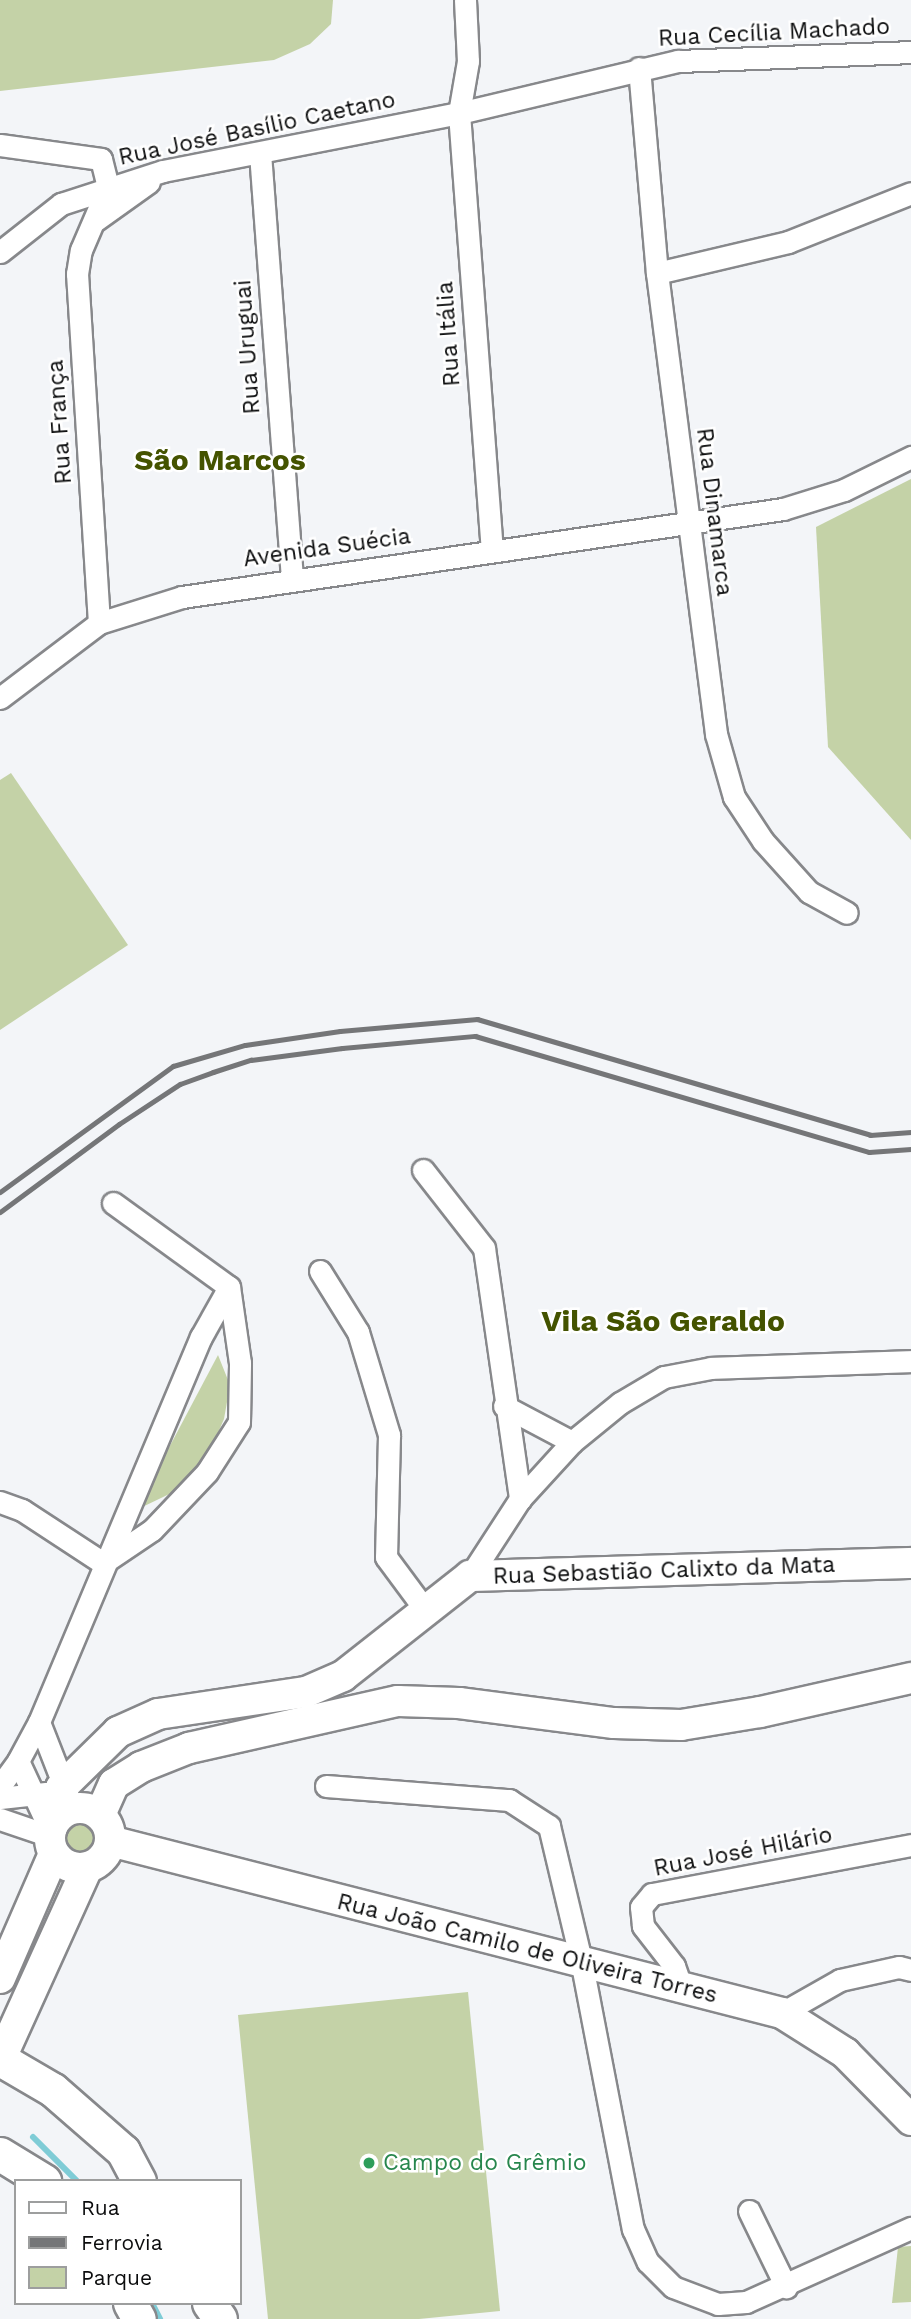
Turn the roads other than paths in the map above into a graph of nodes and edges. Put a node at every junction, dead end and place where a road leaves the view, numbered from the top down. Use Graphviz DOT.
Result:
graph roads {
  1 [pos="465,0"];
  2 [pos="911,52"];
  3 [pos="639,68"];
  4 [pos="459,113"];
  5 [pos="0,145"];
  6 [pos="260,152"];
  7 [pos="163,171"];
  8 [pos="108,187"];
  9 [pos="911,193"];
  10 [pos="94,221"];
  11 [pos="0,252"];
  12 [pos="657,273"];
  13 [pos="911,457"];
  14 [pos="689,524"];
  15 [pos="492,551"];
  16 [pos="292,579"];
  17 [pos="99,624"];
  18 [pos="0,698"];
  19 [pos="847,913"];
  20 [pos="424,1170"];
  21 [pos="113,1203"];
  22 [pos="320,1271"];
  23 [pos="229,1287"];
  24 [pos="201,1336"];
  25 [pos="911,1361"];
  26 [pos="240,1363"];
  27 [pos="504,1406"];
  28 [pos="572,1441"];
  29 [pos="520,1499"];
  30 [pos="0,1502"];
  31 [pos="103,1563"];
  32 [pos="911,1563"];
  33 [pos="470,1576"];
  34 [pos="426,1611"];
  35 [pos="911,1678"];
  36 [pos="40,1722"];
  37 [pos="19,1761"];
  38 [pos="0,1786"];
  39 [pos="326,1786"];
  40 [pos="0,1798"];
  41 [pos="0,1819"];
  42 [pos="65,1822"];
  43 [pos="911,1845"];
  44 [pos="582,1965"];
  45 [pos="911,1970"];
  46 [pos="0,1978"];
  47 [pos="682,1989"];
  48 [pos="782,2013"];
  49 [pos="0,2060"];
  50 [pos="911,2119"];
  51 [pos="0,2154"];
  52 [pos="41,2179"];
  53 [pos="138,2179"];
  54 [pos="749,2211"];
  55 [pos="911,2228"];
  56 [pos="786,2287"];
  1 -- 4 [label="street"];
  2 -- 3 [label="street, Rua Cecília Machado"];
  3 -- 4 [label="street, Rua José Basílio Caetano"];
  3 -- 12 [label="street, Rua Dinamarca"];
  4 -- 6 [label="street, Rua José Basílio Caetano"];
  4 -- 15 [label="street, Rua Itália"];
  5 -- 8 [label="street"];
  6 -- 7 [label="street, Rua José Basílio Caetano"];
  6 -- 16 [label="street, Rua Uruguai"];
  7 -- 8 [label="street, Rua José Basílio Caetano"];
  7 -- 10 [label="street"];
  8 -- 10 [label="street, Rua França"];
  8 -- 11 [label="street, Rua José Basílio Caetano"];
  9 -- 12 [label="street"];
  10 -- 17 [label="street, Rua França"];
  12 -- 14 [label="street, Rua Dinamarca"];
  13 -- 14 [label="street, Avenida Suécia"];
  14 -- 15 [label="street, Avenida Suécia"];
  14 -- 19 [label="street, Rua Dinamarca"];
  15 -- 16 [label="street, Avenida Suécia"];
  16 -- 17 [label="street, Avenida Suécia"];
  17 -- 18 [label="street, Avenida Suécia"];
  20 -- 27 [label="street"];
  21 -- 23 [label="street"];
  22 -- 34 [label="street"];
  23 -- 24 [label="street"];
  23 -- 26 [label="street"];
  24 -- 26 [label="street"];
  24 -- 31 [label="street"];
  25 -- 28 [label="street"];
  26 -- 31 [label="street"];
  27 -- 28 [label="street"];
  27 -- 29 [label="street"];
  28 -- 29 [label="street"];
  29 -- 33 [label="street"];
  30 -- 31 [label="street"];
  31 -- 36 [label="street"];
  32 -- 33 [label="street, Rua Sebastião Calixto da Mata"];
  33 -- 34 [label="street, Rua Sebastião Calixto da Mata"];
  34 -- 42 [label="street, Rua Sebastião Calixto da Mata"];
  35 -- 42 [label="street"];
  36 -- 37 [label="street"];
  36 -- 42 [label="street"];
  37 -- 38 [label="street"];
  37 -- 42 [label="street"];
  39 -- 44 [label="street"];
  40 -- 42 [label="street"];
  41 -- 42 [label="street, Rua João Camilo de Oliveira Torres"];
  42 -- 44 [label="street, Rua João Camilo de Oliveira Torres"];
  42 -- 46 [label="street"];
  42 -- 49 [label="street, Rua João Camilo de Oliveira Torres"];
  43 -- 47 [label="street, Rua José Hilário"];
  44 -- 47 [label="street, Rua João Camilo de Oliveira Torres"];
  44 -- 56 [label="street"];
  45 -- 48 [label="street"];
  47 -- 48 [label="street, Rua João Camilo de Oliveira Torres"];
  48 -- 50 [label="street, Rua João Camilo de Oliveira Torres"];
  49 -- 53 [label="main road"];
  51 -- 52 [label="main road"];
  54 -- 56 [label="street"];
  55 -- 56 [label="street"];
}
